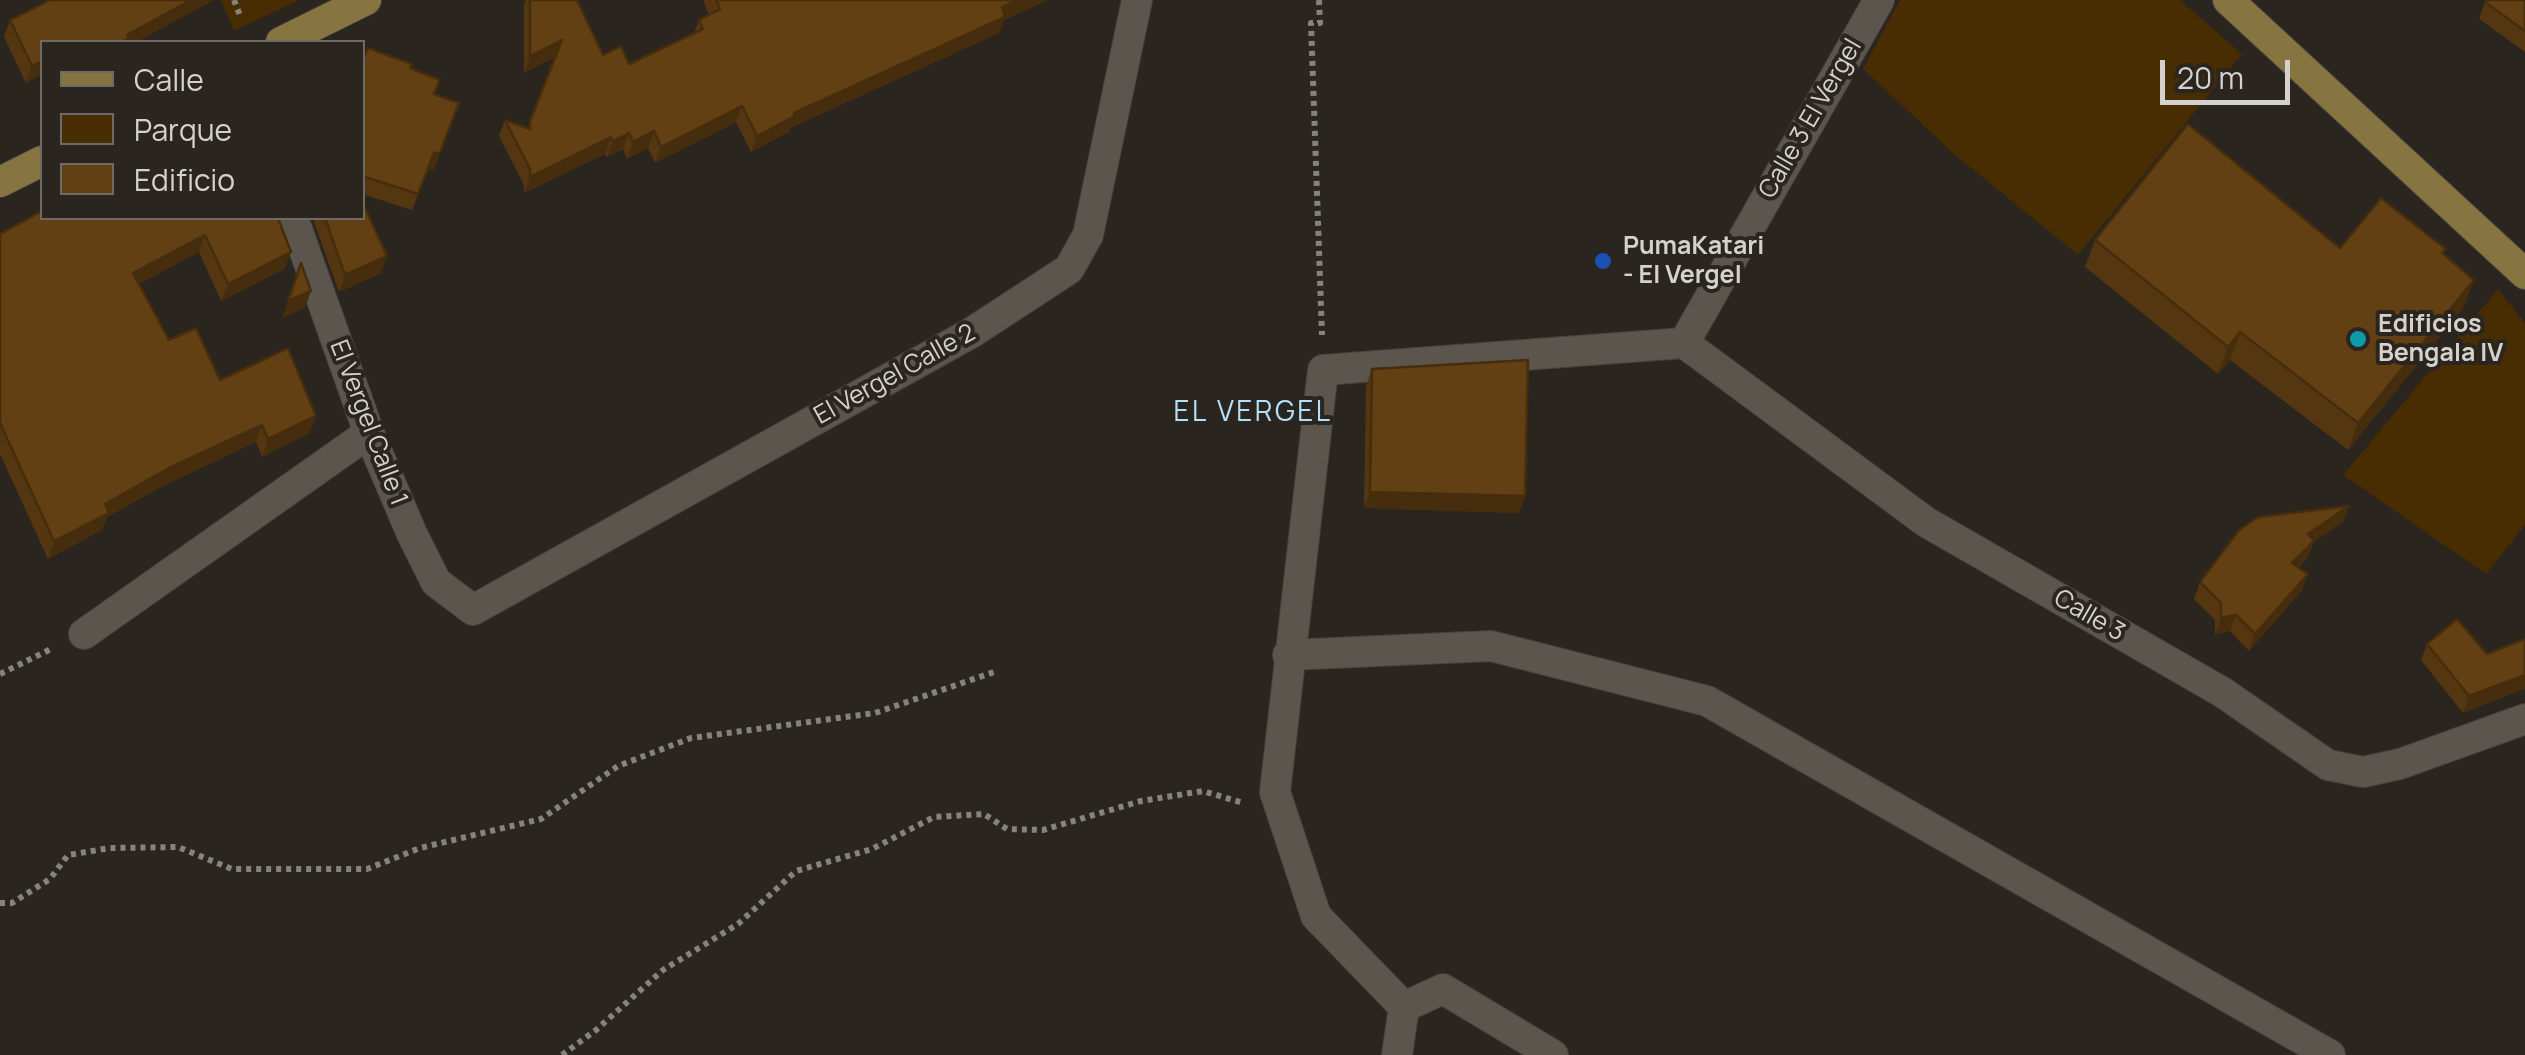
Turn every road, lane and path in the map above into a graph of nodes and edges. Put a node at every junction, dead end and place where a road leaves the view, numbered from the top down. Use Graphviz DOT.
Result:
graph roads {
  1 [pos="234,0"];
  2 [pos="366,0"];
  3 [pos="1137,0"];
  4 [pos="1320,0"];
  5 [pos="1879,0"];
  6 [pos="2228,0"];
  7 [pos="242,18"];
  8 [pos="285,40"];
  9 [pos="40,162"];
  10 [pos="0,182"];
  11 [pos="293,220"];
  12 [pos="2525,274"];
  13 [pos="1684,343"];
  14 [pos="1323,370"];
  15 [pos="369,433"];
  16 [pos="473,610"];
  17 [pos="84,634"];
  18 [pos="1288,655"];
  19 [pos="994,672"];
  20 [pos="0,674"];
  21 [pos="2525,719"];
  22 [pos="1283,815"];
  23 [pos="0,903"];
  24 [pos="1404,1007"];
  25 [pos="562,1055"];
  26 [pos="1397,1055"];
  27 [pos="1552,1055"];
  28 [pos="2330,1055"];
  1 -- 7 [label="path"];
  2 -- 8 [label="main road"];
  3 -- 16 [label="street, El Vergel Calle 2"];
  4 -- 14 [label="path"];
  5 -- 13 [label="street, Calle 3 El Vergel"];
  6 -- 12 [label="main road"];
  9 -- 10 [label="main road"];
  11 -- 15 [label="street, El Vergel Calle 1"];
  13 -- 14 [label="street"];
  13 -- 21 [label="street, Calle 3"];
  14 -- 18 [label="street"];
  15 -- 16 [label="street, El Vergel Calle 1"];
  15 -- 17 [label="street"];
  17 -- 20 [label="path"];
  18 -- 22 [label="street"];
  18 -- 28 [label="street"];
  19 -- 23 [label="path"];
  22 -- 24 [label="street"];
  22 -- 25 [label="path"];
  24 -- 26 [label="street"];
  24 -- 27 [label="street"];
}
